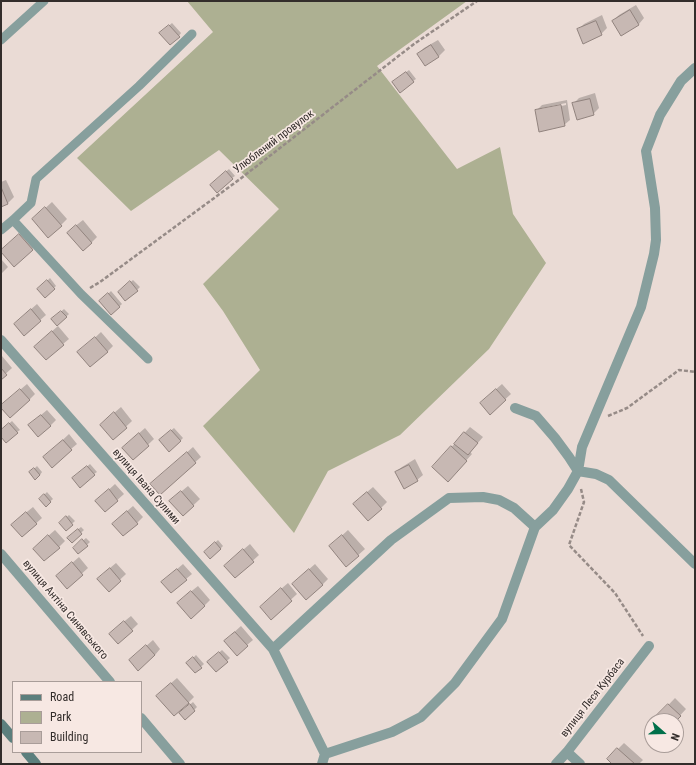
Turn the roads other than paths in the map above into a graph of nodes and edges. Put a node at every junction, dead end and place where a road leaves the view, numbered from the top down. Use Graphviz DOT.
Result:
graph roads {
  1 [pos="44,1"];
  2 [pos="192,34"];
  3 [pos="1,40"];
  4 [pos="695,68"];
  5 [pos="13,220"];
  6 [pos="1,230"];
  7 [pos="1,340"];
  8 [pos="148,359"];
  9 [pos="515,408"];
  10 [pos="578,471"];
  11 [pos="535,527"];
  12 [pos="1,554"];
  13 [pos="695,564"];
  14 [pos="649,646"];
  15 [pos="273,649"];
  16 [pos="109,681"];
  17 [pos="142,719"];
  18 [pos="1,724"];
  19 [pos="12,737"];
  20 [pos="567,752"];
  21 [pos="27,753"];
  22 [pos="324,759"];
  23 [pos="36,764"];
  24 [pos="180,764"];
  25 [pos="556,764"];
  26 [pos="580,764"];
  1 -- 3 [label="lane"];
  2 -- 5 [label="lane"];
  4 -- 10 [label="street"];
  5 -- 6 [label="lane"];
  5 -- 8 [label="lane"];
  7 -- 15 [label="street, вулиця Івана Сулими"];
  9 -- 10 [label="street"];
  10 -- 11 [label="street"];
  10 -- 13 [label="street"];
  11 -- 15 [label="street"];
  11 -- 22 [label="street"];
  12 -- 16 [label="street, вулиця Антіна Синявського"];
  14 -- 20 [label="street, вулиця Леся Курбаса"];
  15 -- 22 [label="street, вулиця Івана Сулими"];
  17 -- 24 [label="street"];
  18 -- 19 [label="street"];
  20 -- 25 [label="street, вулиця Леся Курбаса"];
  20 -- 26 [label="street"];
  21 -- 23 [label="street"];
}
